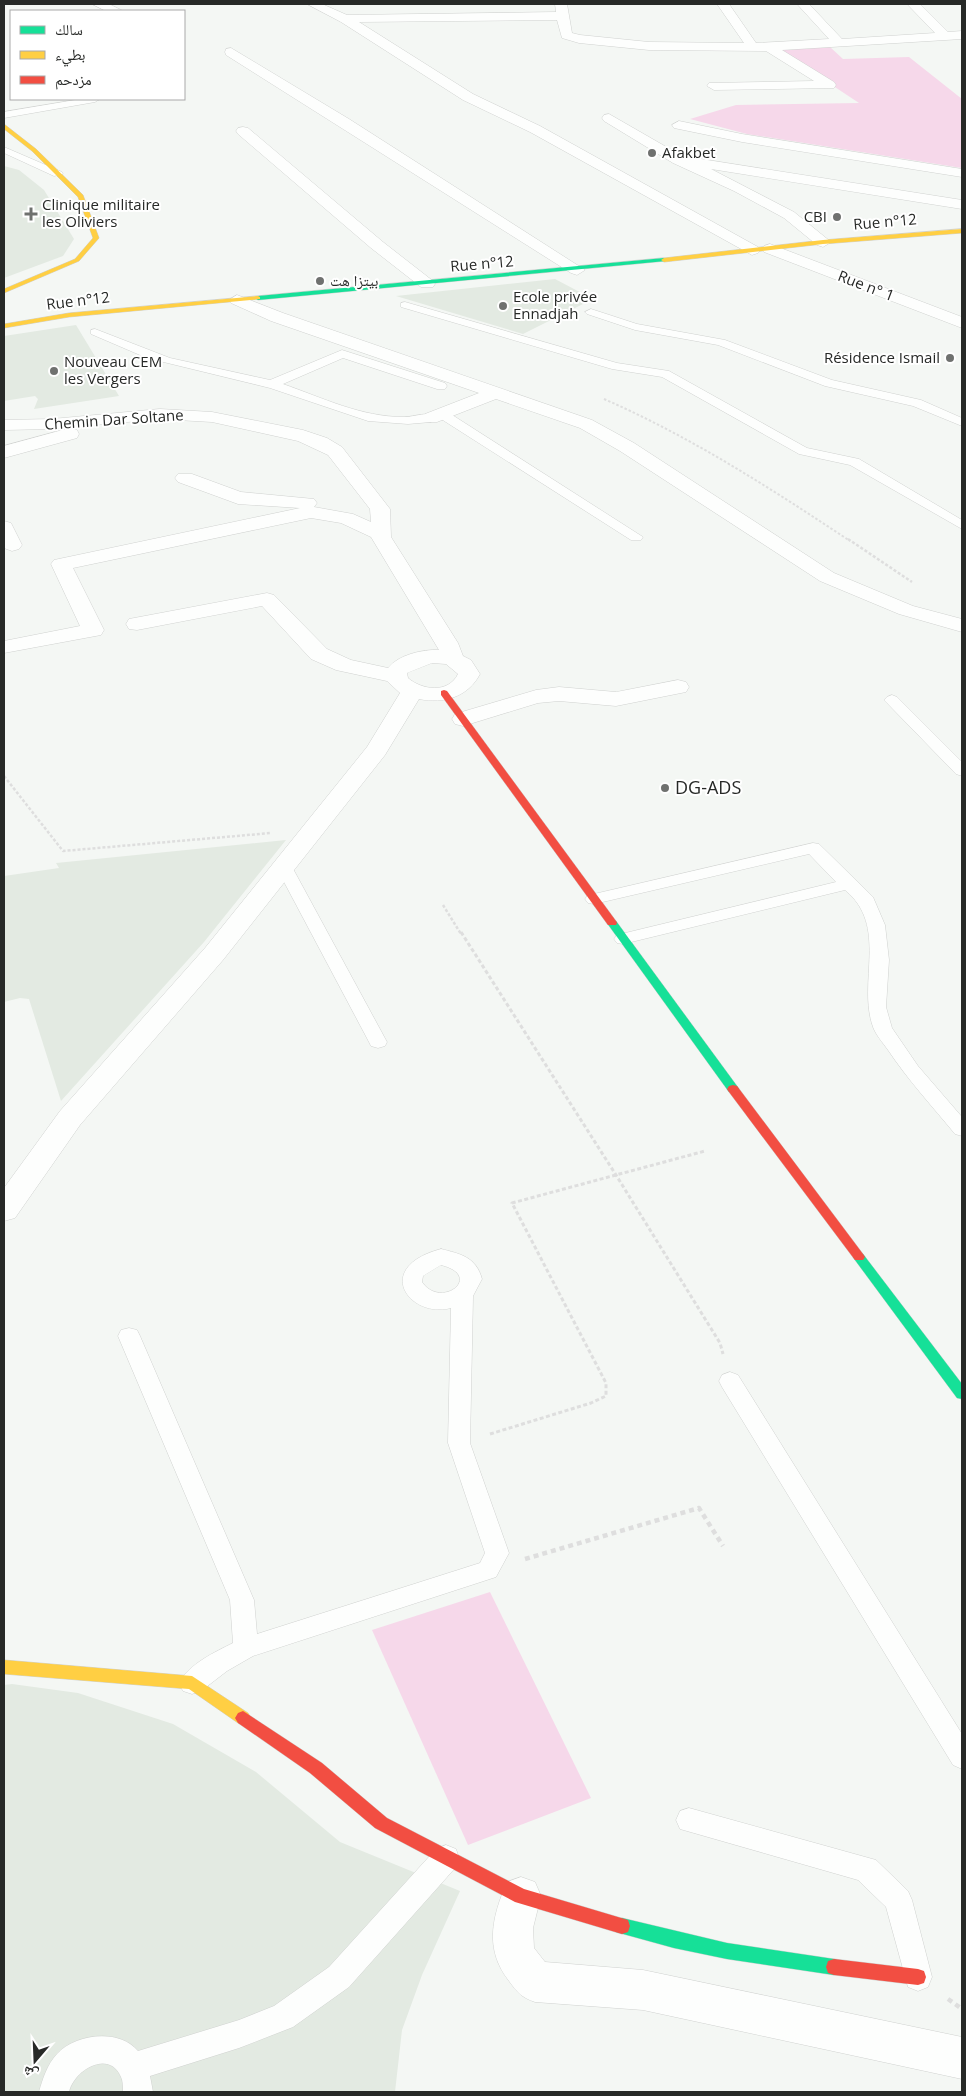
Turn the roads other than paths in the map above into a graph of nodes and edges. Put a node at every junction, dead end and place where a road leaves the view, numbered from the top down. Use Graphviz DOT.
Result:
graph roads {
  1 [pos="98,4"];
  2 [pos="313,4"];
  3 [pos="723,4"];
  4 [pos="803,4"];
  5 [pos="913,4"];
  6 [pos="113,10"];
  7 [pos="561,10"];
  8 [pos="344,19"];
  9 [pos="962,35"];
  10 [pos="945,36"];
  11 [pos="840,44"];
  12 [pos="752,46"];
  13 [pos="769,47"];
  14 [pos="231,52"];
  15 [pos="714,86"];
  16 [pos="89,100"];
  17 [pos="4,115"];
  18 [pos="609,118"];
  19 [pos="678,125"];
  20 [pos="4,126"];
  21 [pos="243,131"];
  22 [pos="4,150"];
  23 [pos="678,160"];
  24 [pos="58,174"];
  25 [pos="962,174"];
  26 [pos="962,206"];
  27 [pos="962,231"];
  28 [pos="823,242"];
  29 [pos="770,249"];
  30 [pos="752,250"];
  31 [pos="577,270"];
  32 [pos="427,284"];
  33 [pos="4,291"];
  34 [pos="237,300"];
  35 [pos="405,304"];
  36 [pos="591,312"];
  37 [pos="962,323"];
  38 [pos="4,326"];
  39 [pos="95,332"];
  40 [pos="272,384"];
  41 [pos="441,386"];
  42 [pos="498,392"];
  43 [pos="437,416"];
  44 [pos="96,420"];
  45 [pos="962,422"];
  46 [pos="4,425"];
  47 [pos="4,452"];
  48 [pos="185,478"];
  49 [pos="380,508"];
  50 [pos="962,525"];
  51 [pos="381,534"];
  52 [pos="636,537"];
  53 [pos="137,624"];
  54 [pos="962,626"];
  55 [pos="4,647"];
  56 [pos="453,659"];
  57 [pos="405,684"];
  58 [pos="678,687"];
  59 [pos="444,693"];
  60 [pos="892,700"];
  61 [pos="463,719"];
  62 [pos="962,771"];
  63 [pos="283,865"];
  64 [pos="848,884"];
  65 [pos="594,899"];
  66 [pos="623,939"];
  67 [pos="378,1042"];
  68 [pos="962,1129"];
  69 [pos="4,1210"];
  70 [pos="462,1296"];
  71 [pos="130,1336"];
  72 [pos="730,1381"];
  73 [pos="962,1394"];
  74 [pos="246,1648"];
  75 [pos="4,1667"];
  76 [pos="192,1683"];
  77 [pos="962,1758"];
  78 [pos="689,1820"];
  79 [pos="446,1858"];
  80 [pos="521,1896"];
  81 [pos="918,1977"];
  82 [pos="962,2058"];
  83 [pos="136,2080"];
  84 [pos="54,2092"];
  1 -- 6 [label="street"];
  2 -- 8 [label="street"];
  3 -- 12 [label="street"];
  4 -- 11 [label="street"];
  5 -- 10 [label="street"];
  7 -- 8 [label="street"];
  7 -- 12 [label="street"];
  8 -- 30 [label="street"];
  9 -- 10 [label="street"];
  10 -- 11 [label="street"];
  11 -- 13 [label="street"];
  12 -- 13 [label="street"];
  13 -- 15 [label="street"];
  14 -- 31 [label="street"];
  16 -- 17 [label="lane"];
  18 -- 23 [label="street"];
  19 -- 25 [label="street"];
  20 -- 24 [label="street"];
  21 -- 32 [label="street"];
  22 -- 24 [label="lane"];
  23 -- 26 [label="street"];
  23 -- 28 [label="street"];
  24 -- 33 [label="street"];
  27 -- 28 [label="street, Rue n°12"];
  28 -- 29 [label="street, Rue n°12"];
  29 -- 30 [label="street, Rue n°12"];
  29 -- 37 [label="street, Rue n° 1"];
  30 -- 31 [label="street, Rue n°12"];
  31 -- 32 [label="street, Rue n°12"];
  32 -- 34 [label="street, Rue n°12"];
  34 -- 38 [label="street, Rue n°12"];
  34 -- 42 [label="street"];
  35 -- 50 [label="lane"];
  36 -- 45 [label="lane"];
  39 -- 40 [label="lane"];
  40 -- 41 [label="lane"];
  40 -- 43 [label="lane"];
  42 -- 43 [label="street"];
  42 -- 54 [label="street"];
  43 -- 52 [label="lane"];
  44 -- 46 [label="street, Chemin Dar Soltane"];
  44 -- 47 [label="street"];
  44 -- 49 [label="street, Chemin Dar Soltane"];
  48 -- 49 [label="street"];
  49 -- 51 [label="street"];
  51 -- 55 [label="street"];
  51 -- 56 [label="street"];
  53 -- 57 [label="street"];
  56 -- 57 [label="street"];
  56 -- 59 [label="street"];
  57 -- 59 [label="street"];
  57 -- 63 [label="street"];
  58 -- 61 [label="street"];
  59 -- 61 [label="street"];
  60 -- 62 [label="lane"];
  61 -- 65 [label="street"];
  63 -- 67 [label="lane"];
  63 -- 69 [label="street"];
  64 -- 65 [label="lane"];
  64 -- 66 [label="lane"];
  64 -- 68 [label="lane"];
  65 -- 66 [label="street"];
  66 -- 73 [label="street"];
  70 -- 74 [label="lane"];
  71 -- 74 [label="lane"];
  72 -- 77 [label="lane"];
  74 -- 76 [label="lane"];
  75 -- 76 [label="street"];
  76 -- 79 [label="street"];
  78 -- 81 [label="lane"];
  79 -- 80 [label="street"];
  79 -- 83 [label="lane"];
  80 -- 81 [label="street"];
  80 -- 82 [label="street"];
  83 -- 84 [label="lane"];
}
